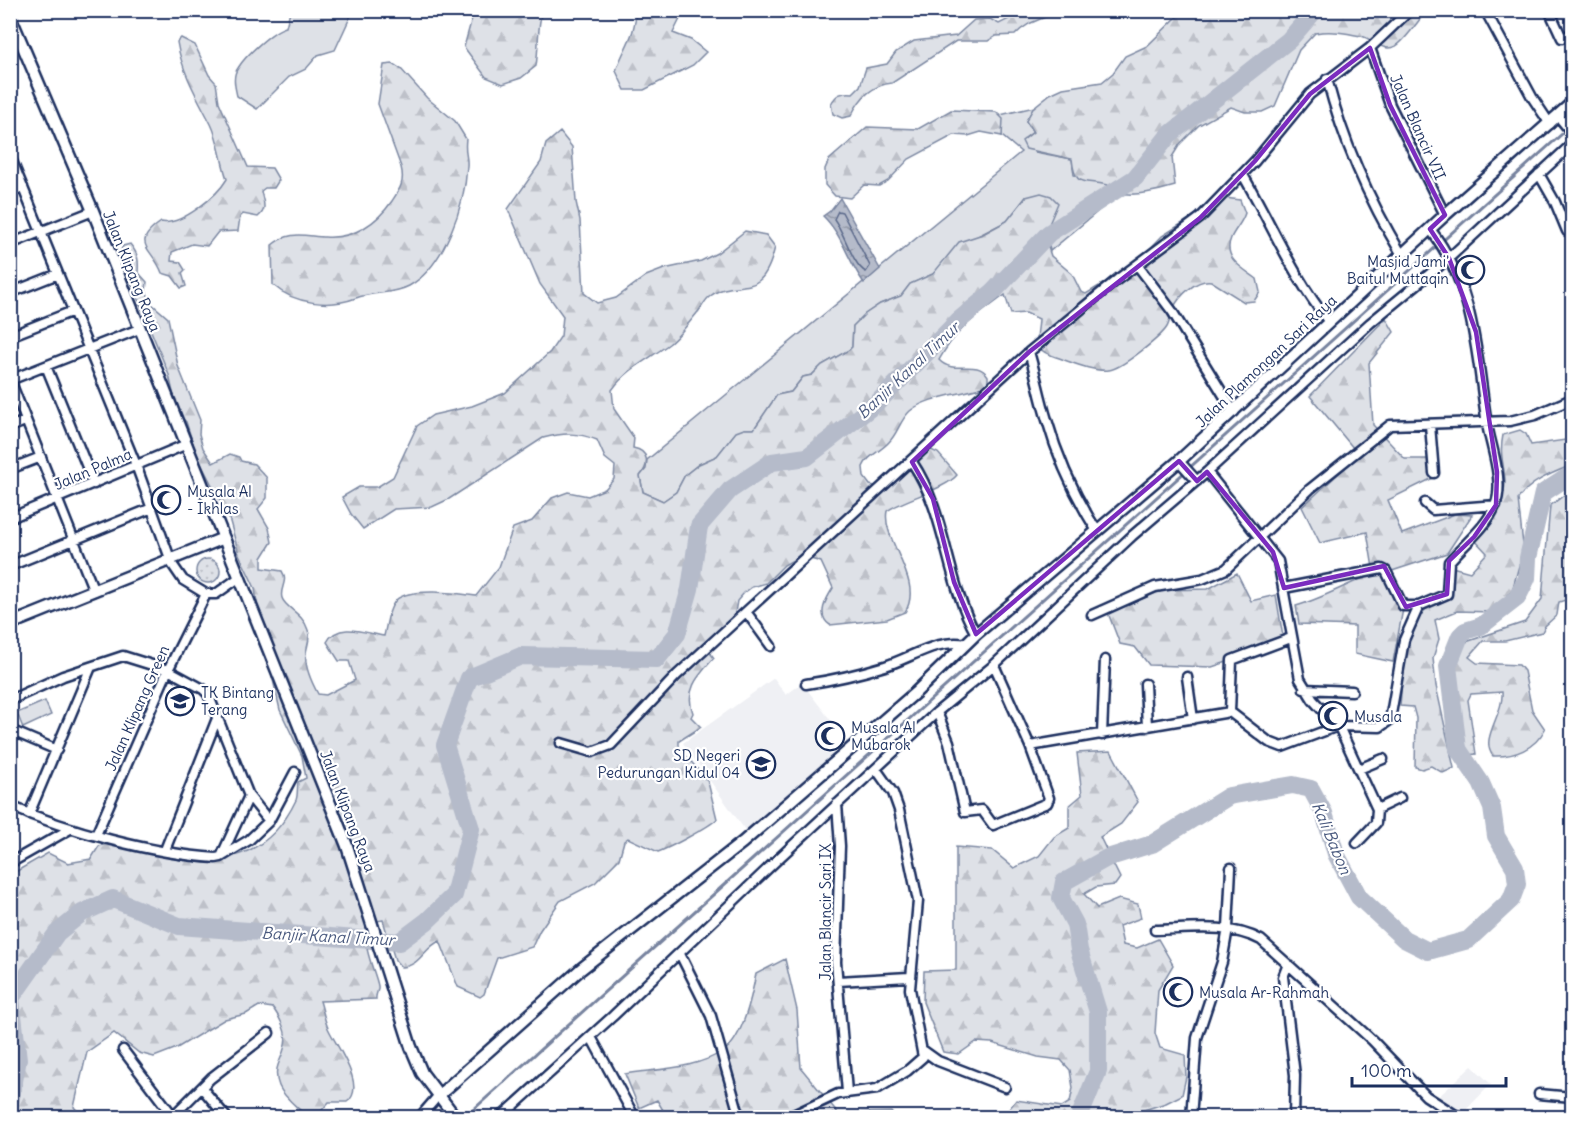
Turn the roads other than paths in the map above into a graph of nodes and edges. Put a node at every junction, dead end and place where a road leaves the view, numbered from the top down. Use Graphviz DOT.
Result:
graph roads {
  1 [pos="1410,10"];
  2 [pos="1485,10"];
  3 [pos="1549,10"];
  4 [pos="10,16"];
  5 [pos="1572,34"];
  6 [pos="1370,48"];
  7 [pos="1327,79"];
  8 [pos="1572,103"];
  9 [pos="1557,121"];
  10 [pos="1572,133"];
  11 [pos="1572,144"];
  12 [pos="10,156"];
  13 [pos="1539,174"];
  14 [pos="1243,175"];
  15 [pos="23,187"];
  16 [pos="10,192"];
  17 [pos="93,211"];
  18 [pos="1445,215"];
  19 [pos="1567,231"];
  20 [pos="43,232"];
  21 [pos="1432,232"];
  22 [pos="10,244"];
  23 [pos="1402,255"];
  24 [pos="1449,258"];
  25 [pos="1138,266"];
  26 [pos="58,274"];
  27 [pos="10,293"];
  28 [pos="73,311"];
  29 [pos="1329,322"];
  30 [pos="139,329"];
  31 [pos="10,336"];
  32 [pos="88,349"];
  33 [pos="1029,352"];
  34 [pos="46,366"];
  35 [pos="10,380"];
  36 [pos="1572,399"];
  37 [pos="1234,412"];
  38 [pos="25,421"];
  39 [pos="1487,424"];
  40 [pos="1430,425"];
  41 [pos="10,427"];
  42 [pos="187,444"];
  43 [pos="41,457"];
  44 [pos="912,462"];
  45 [pos="1181,463"];
  46 [pos="136,465"];
  47 [pos="10,470"];
  48 [pos="1207,472"];
  49 [pos="1434,474"];
  50 [pos="1197,480"];
  51 [pos="94,484"];
  52 [pos="57,500"];
  53 [pos="1425,503"];
  54 [pos="1496,505"];
  55 [pos="152,508"];
  56 [pos="10,518"];
  57 [pos="1097,531"];
  58 [pos="1260,536"];
  59 [pos="224,538"];
  60 [pos="76,542"];
  61 [pos="171,560"];
  62 [pos="10,566"];
  63 [pos="240,577"];
  64 [pos="1284,588"];
  65 [pos="94,591"];
  66 [pos="206,594"];
  67 [pos="1419,606"];
  68 [pos="747,613"];
  69 [pos="1092,615"];
  70 [pos="10,624"];
  71 [pos="976,634"];
  72 [pos="1291,638"];
  73 [pos="966,644"];
  74 [pos="771,646"];
  75 [pos="1105,660"];
  76 [pos="994,665"];
  77 [pos="91,667"];
  78 [pos="168,670"];
  79 [pos="1187,677"];
  80 [pos="806,684"];
  81 [pos="1145,684"];
  82 [pos="1304,689"];
  83 [pos="1353,691"];
  84 [pos="10,700"];
  85 [pos="937,712"];
  86 [pos="1230,712"];
  87 [pos="218,716"];
  88 [pos="1193,719"];
  89 [pos="1338,726"];
  90 [pos="1148,727"];
  91 [pos="10,730"];
  92 [pos="1102,735"];
  93 [pos="561,743"];
  94 [pos="1030,746"];
  95 [pos="57,750"];
  96 [pos="1383,759"];
  97 [pos="876,769"];
  98 [pos="1359,769"];
  99 [pos="295,772"];
  100 [pos="249,796"];
  101 [pos="1400,798"];
  102 [pos="837,804"];
  103 [pos="10,806"];
  104 [pos="1377,809"];
  105 [pos="29,814"];
  106 [pos="269,820"];
  107 [pos="70,829"];
  108 [pos="96,835"];
  109 [pos="1357,843"];
  110 [pos="165,850"];
  111 [pos="220,857"];
  112 [pos="10,863"];
  113 [pos="1230,868"];
  114 [pos="1228,928"];
  115 [pos="1155,930"];
  116 [pos="680,954"];
  117 [pos="1288,964"];
  118 [pos="909,977"];
  119 [pos="838,981"];
  120 [pos="269,1033"];
  121 [pos="591,1037"];
  122 [pos="123,1050"];
  123 [pos="924,1051"];
  124 [pos="1005,1087"];
  125 [pos="202,1088"];
  126 [pos="847,1092"];
  127 [pos="1539,1094"];
  128 [pos="1572,1097"];
  129 [pos="442,1100"];
  130 [pos="172,1117"];
  131 [pos="227,1118"];
  132 [pos="419,1118"];
  133 [pos="456,1118"];
  134 [pos="500,1118"];
  135 [pos="635,1118"];
  136 [pos="740,1118"];
  137 [pos="787,1118"];
  138 [pos="1191,1118"];
  139 [pos="1294,1118"];
  140 [pos="1460,1118"];
  1 -- 6 [label="street"];
  2 -- 9 [label="street"];
  3 -- 5 [label="street"];
  4 -- 17 [label="street, Jalan Klipang Raya"];
  6 -- 7 [label="street"];
  6 -- 18 [label="street, Jalan Blancir VII"];
  7 -- 14 [label="street"];
  7 -- 23 [label="street"];
  8 -- 9 [label="street, Jalan Plamongan Sari Raya"];
  9 -- 10 [label="street"];
  9 -- 18 [label="street, Jalan Plamongan Sari Raya"];
  11 -- 13 [label="street"];
  12 -- 15 [label="street"];
  13 -- 19 [label="street"];
  13 -- 24 [label="street"];
  14 -- 25 [label="street"];
  14 -- 29 [label="street"];
  15 -- 16 [label="street"];
  15 -- 20 [label="street"];
  17 -- 20 [label="street"];
  17 -- 30 [label="street, Jalan Klipang Raya"];
  18 -- 21 [label="street, Jalan Plamongan Sari Raya"];
  20 -- 22 [label="street"];
  20 -- 26 [label="street"];
  21 -- 23 [label="street, Jalan Plamongan Sari Raya"];
  21 -- 24 [label="street"];
  23 -- 29 [label="street, Jalan Plamongan Sari Raya"];
  24 -- 39 [label="street"];
  24 -- 48 [label="street"];
  25 -- 33 [label="street"];
  25 -- 37 [label="street"];
  26 -- 27 [label="street"];
  26 -- 28 [label="street"];
  28 -- 31 [label="street"];
  28 -- 32 [label="street"];
  29 -- 37 [label="street, Jalan Plamongan Sari Raya"];
  30 -- 32 [label="street"];
  30 -- 42 [label="street, Jalan Klipang Raya"];
  32 -- 34 [label="street"];
  32 -- 46 [label="street"];
  33 -- 44 [label="street"];
  33 -- 57 [label="street"];
  34 -- 35 [label="street"];
  34 -- 51 [label="street"];
  35 -- 38 [label="street"];
  36 -- 39 [label="street"];
  37 -- 45 [label="street, Jalan Plamongan Sari Raya"];
  38 -- 41 [label="street"];
  38 -- 43 [label="street"];
  39 -- 40 [label="street"];
  39 -- 54 [label="street"];
  40 -- 49 [label="street"];
  40 -- 58 [label="street"];
  42 -- 46 [label="street, Jalan Palma"];
  42 -- 59 [label="street, Jalan Klipang Raya"];
  43 -- 47 [label="street"];
  43 -- 52 [label="street"];
  44 -- 68 [label="street"];
  44 -- 71 [label="street"];
  45 -- 50 [label="street"];
  45 -- 57 [label="street, Jalan Plamongan Sari Raya"];
  46 -- 51 [label="street, Jalan Palma"];
  46 -- 55 [label="street"];
  48 -- 50 [label="street"];
  48 -- 58 [label="street"];
  50 -- 76 [label="street"];
  51 -- 52 [label="street, Jalan Palma"];
  52 -- 56 [label="street, Jalan Palma"];
  52 -- 60 [label="street"];
  53 -- 54 [label="street"];
  54 -- 67 [label="street"];
  55 -- 60 [label="street"];
  55 -- 61 [label="street"];
  57 -- 71 [label="street, Jalan Plamongan Sari Raya"];
  58 -- 64 [label="street"];
  58 -- 69 [label="street"];
  59 -- 61 [label="street"];
  59 -- 63 [label="street, Jalan Klipang Raya"];
  60 -- 62 [label="street"];
  60 -- 65 [label="street"];
  61 -- 65 [label="street"];
  61 -- 66 [label="street"];
  63 -- 66 [label="street"];
  63 -- 129 [label="street, Jalan Klipang Raya"];
  64 -- 67 [label="street"];
  64 -- 72 [label="street"];
  65 -- 70 [label="street"];
  66 -- 78 [label="street, Jalan Klipang Green"];
  67 -- 89 [label="street"];
  68 -- 74 [label="street"];
  68 -- 93 [label="street"];
  71 -- 73 [label="street, Jalan Plamongan Sari Raya"];
  72 -- 82 [label="street"];
  72 -- 86 [label="street"];
  73 -- 80 [label="street"];
  73 -- 129 [label="street, Jalan Plamongan Sari Raya"];
  75 -- 92 [label="street"];
  76 -- 85 [label="street"];
  76 -- 94 [label="street"];
  77 -- 78 [label="street"];
  77 -- 84 [label="street"];
  77 -- 95 [label="street"];
  78 -- 87 [label="street"];
  78 -- 108 [label="street, Jalan Klipang Green"];
  79 -- 88 [label="street"];
  81 -- 90 [label="street"];
  82 -- 83 [label="street"];
  82 -- 89 [label="street"];
  85 -- 94 [label="street"];
  85 -- 97 [label="street"];
  86 -- 88 [label="street"];
  86 -- 89 [label="street"];
  87 -- 100 [label="street"];
  87 -- 110 [label="street"];
  88 -- 90 [label="street"];
  89 -- 98 [label="street"];
  90 -- 92 [label="street"];
  91 -- 95 [label="street"];
  92 -- 94 [label="street"];
  95 -- 105 [label="street"];
  96 -- 98 [label="street"];
  97 -- 102 [label="street"];
  97 -- 118 [label="street"];
  98 -- 104 [label="street"];
  99 -- 106 [label="street"];
  100 -- 106 [label="street"];
  100 -- 111 [label="street"];
  101 -- 104 [label="street"];
  102 -- 116 [label="street"];
  102 -- 119 [label="street, Jalan Blancir Sari IX"];
  103 -- 105 [label="street"];
  104 -- 109 [label="street"];
  105 -- 107 [label="street"];
  106 -- 111 [label="street"];
  107 -- 108 [label="street"];
  107 -- 112 [label="street"];
  108 -- 110 [label="street"];
  110 -- 111 [label="street"];
  113 -- 114 [label="street"];
  114 -- 115 [label="street"];
  114 -- 117 [label="street"];
  114 -- 138 [label="street"];
  116 -- 121 [label="street"];
  116 -- 136 [label="street"];
  117 -- 139 [label="street"];
  117 -- 140 [label="street"];
  118 -- 119 [label="street"];
  118 -- 123 [label="street"];
  119 -- 126 [label="street, Jalan Blancir Sari IX"];
  120 -- 125 [label="street"];
  121 -- 134 [label="street"];
  121 -- 135 [label="street"];
  122 -- 130 [label="street"];
  123 -- 124 [label="street"];
  123 -- 126 [label="street"];
  125 -- 130 [label="street"];
  125 -- 131 [label="street"];
  126 -- 137 [label="street"];
  127 -- 128 [label="street"];
  129 -- 132 [label="street"];
  129 -- 133 [label="street, Jalan Klipang Raya"];
}
